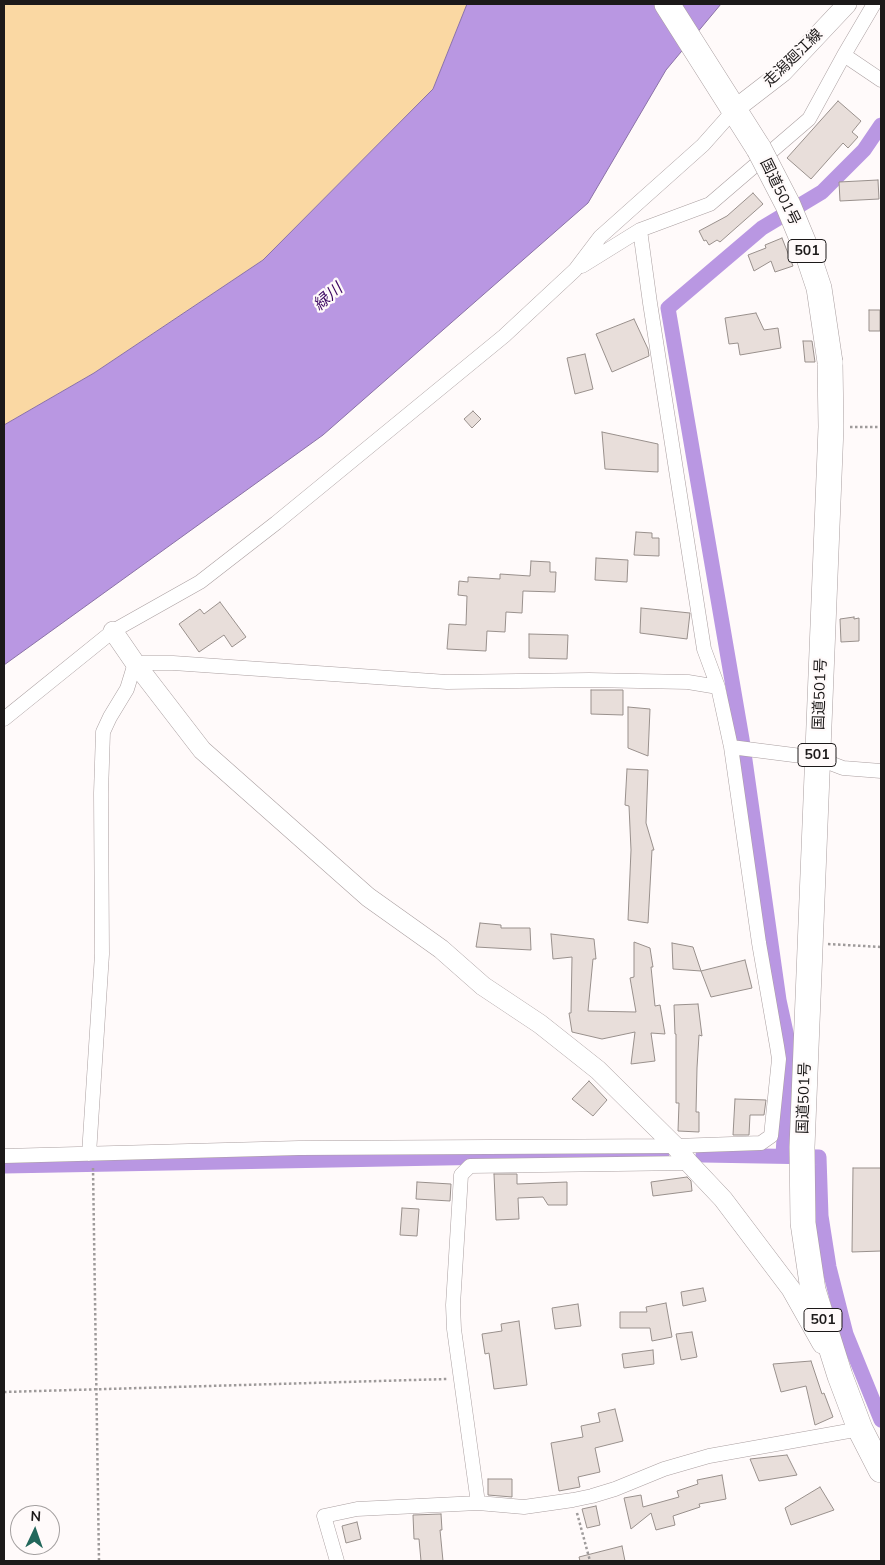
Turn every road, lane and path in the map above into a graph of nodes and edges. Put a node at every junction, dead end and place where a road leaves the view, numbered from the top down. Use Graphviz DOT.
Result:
graph roads {
  1 [pos="667,4"];
  2 [pos="847,4"];
  3 [pos="874,4"];
  4 [pos="844,56"];
  5 [pos="881,80"];
  6 [pos="732,105"];
  7 [pos="640,230"];
  8 [pos="575,270"];
  9 [pos="831,427"];
  10 [pos="881,428"];
  11 [pos="113,631"];
  12 [pos="135,663"];
  13 [pos="718,687"];
  14 [pos="4,719"];
  15 [pos="739,748"];
  16 [pos="817,758"];
  17 [pos="881,771"];
  18 [pos="811,942"];
  19 [pos="881,947"];
  20 [pos="675,1146"];
  21 [pos="89,1154"];
  22 [pos="4,1156"];
  23 [pos="689,1163"];
  24 [pos="93,1173"];
  25 [pos="840,1376"];
  26 [pos="460,1378"];
  27 [pos="97,1390"];
  28 [pos="4,1392"];
  29 [pos="860,1429"];
  30 [pos="881,1470"];
  31 [pos="573,1500"];
  32 [pos="478,1503"];
  33 [pos="99,1561"];
  34 [pos="338,1561"];
  35 [pos="590,1561"];
  1 -- 6 [label="highway, 国道501号 / 501"];
  2 -- 6 [label="street, 走潟廻江線"];
  3 -- 4 [label="street"];
  4 -- 5 [label="street"];
  4 -- 7 [label="street"];
  6 -- 8 [label="street"];
  6 -- 9 [label="highway, 国道501号 / 501, bridge"];
  7 -- 8 [label="street"];
  7 -- 13 [label="street"];
  8 -- 11 [label="street"];
  9 -- 10 [label="path"];
  9 -- 16 [label="highway, 国道501号 / 501"];
  11 -- 12 [label="street"];
  11 -- 14 [label="street"];
  12 -- 13 [label="street"];
  12 -- 20 [label="street"];
  12 -- 21 [label="street"];
  13 -- 15 [label="street"];
  15 -- 16 [label="street"];
  15 -- 20 [label="street"];
  16 -- 17 [label="street"];
  16 -- 18 [label="highway, 国道501号 / 501"];
  18 -- 19 [label="path"];
  18 -- 25 [label="highway, 国道501号 / 501"];
  20 -- 21 [label="street"];
  20 -- 23 [label="street"];
  21 -- 22 [label="street"];
  23 -- 25 [label="street"];
  23 -- 26 [label="street"];
  24 -- 27 [label="path"];
  25 -- 29 [label="highway, 国道501号 / 501"];
  26 -- 27 [label="path"];
  26 -- 32 [label="street"];
  27 -- 28 [label="path"];
  27 -- 33 [label="path"];
  29 -- 30 [label="highway, 国道501号 / 501"];
  29 -- 31 [label="street"];
  31 -- 32 [label="street"];
  31 -- 35 [label="path"];
  32 -- 34 [label="street"];
}
